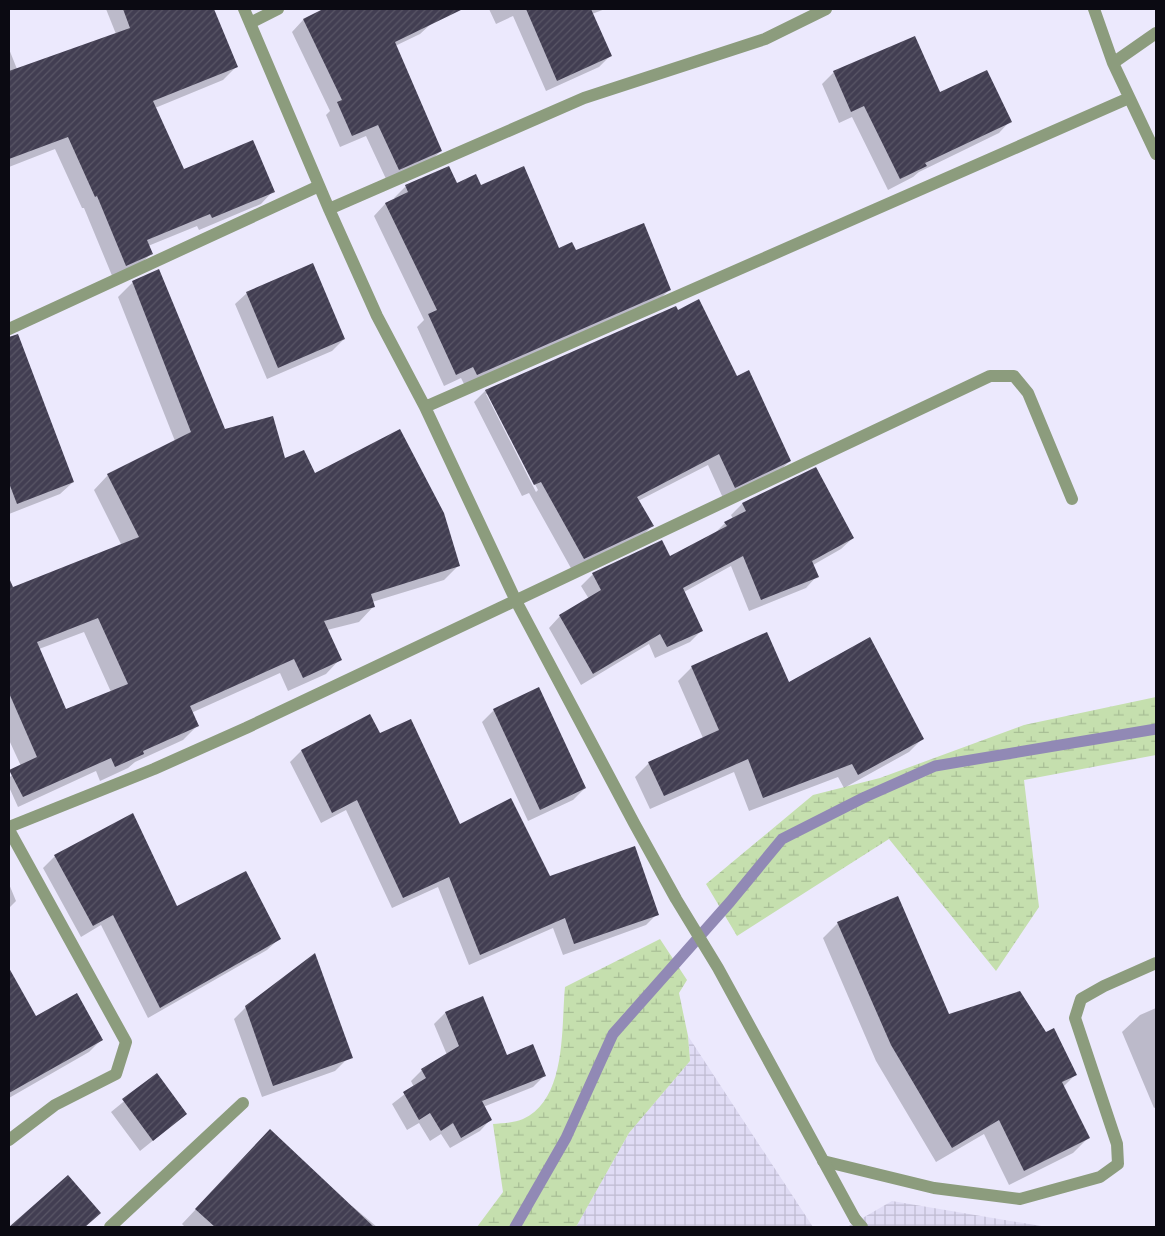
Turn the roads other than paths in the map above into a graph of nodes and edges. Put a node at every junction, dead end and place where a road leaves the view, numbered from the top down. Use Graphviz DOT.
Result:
graph roads {
  1 [pos="244,9"];
  2 [pos="278,9"];
  3 [pos="826,9"];
  4 [pos="1094,9"];
  5 [pos="250,22"];
  6 [pos="1156,33"];
  7 [pos="1113,63"];
  8 [pos="1129,98"];
  9 [pos="1156,154"];
  10 [pos="319,186"];
  11 [pos="328,209"];
  12 [pos="9,329"];
  13 [pos="425,407"];
  14 [pos="1072,499"];
  15 [pos="516,601"];
  16 [pos="9,828"];
  17 [pos="1156,963"];
  18 [pos="243,1103"];
  19 [pos="9,1140"];
  20 [pos="823,1161"];
  21 [pos="858,1223"];
  22 [pos="110,1227"];
  1 -- 5 [label="street"];
  2 -- 5 [label="street"];
  3 -- 11 [label="street"];
  4 -- 7 [label="street"];
  5 -- 10 [label="street"];
  6 -- 7 [label="street"];
  7 -- 8 [label="street"];
  8 -- 9 [label="street"];
  8 -- 13 [label="street"];
  10 -- 11 [label="street"];
  10 -- 12 [label="street"];
  11 -- 13 [label="street"];
  13 -- 15 [label="street"];
  14 -- 15 [label="street"];
  15 -- 16 [label="street"];
  15 -- 20 [label="street"];
  16 -- 19 [label="street"];
  17 -- 20 [label="street"];
  18 -- 22 [label="street"];
  20 -- 21 [label="street"];
}
